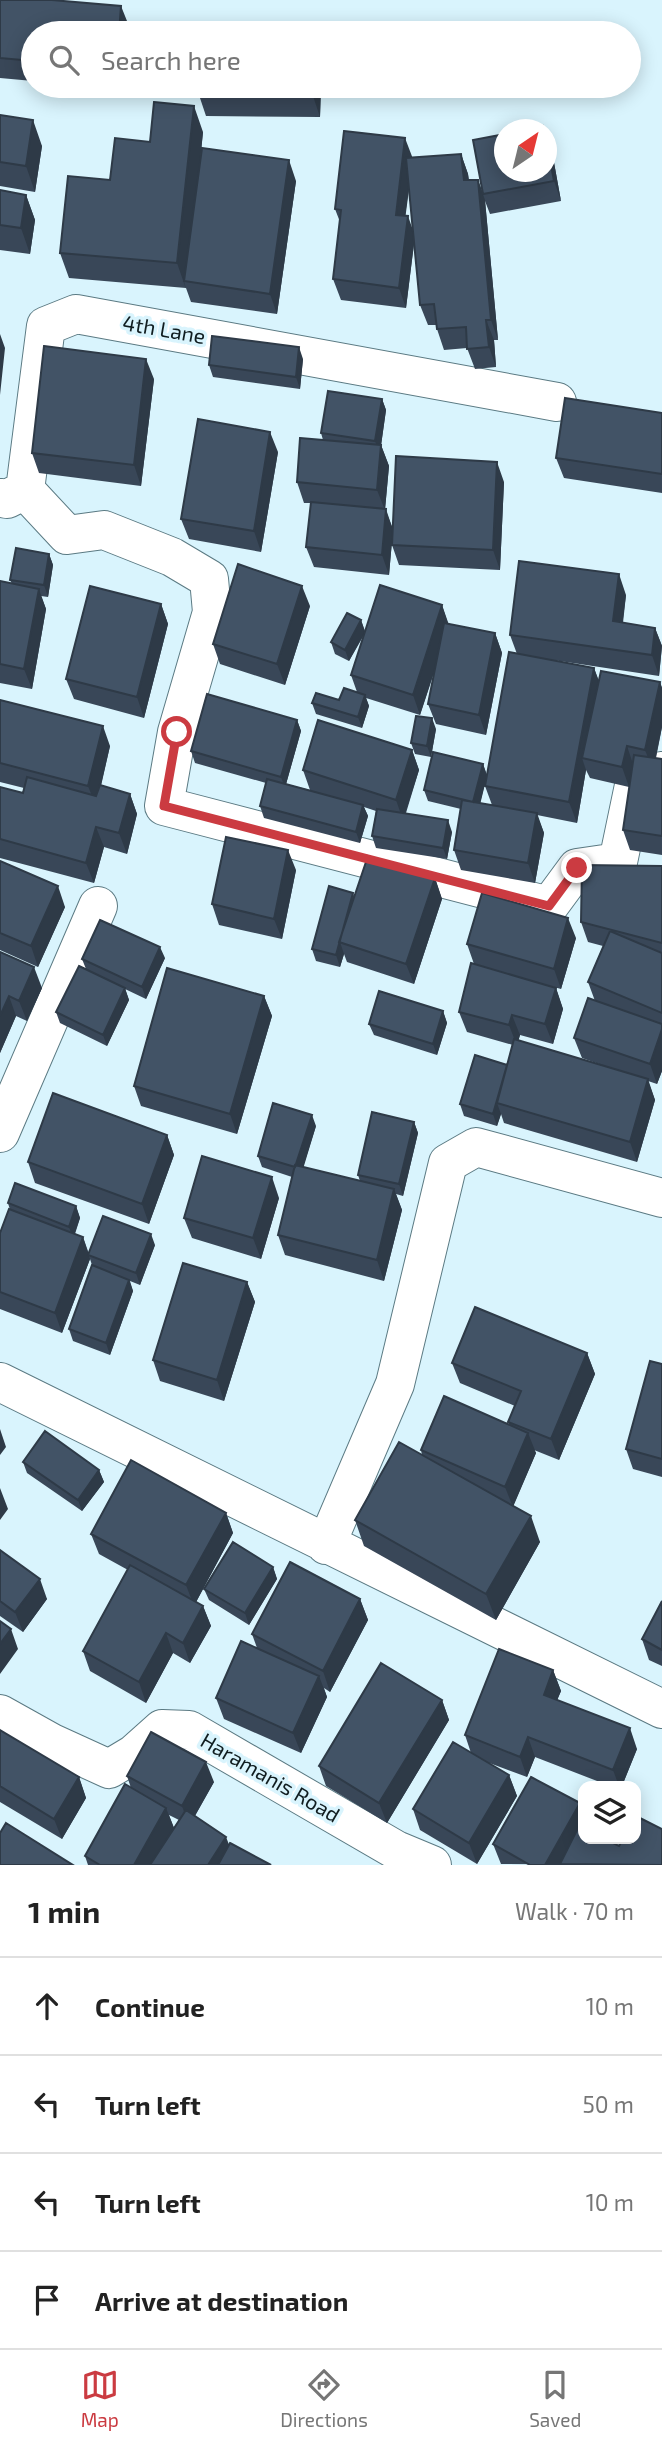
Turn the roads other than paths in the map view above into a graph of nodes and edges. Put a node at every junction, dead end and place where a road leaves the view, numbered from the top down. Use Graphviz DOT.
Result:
graph roads {
  1 [pos="556,402"];
  2 [pos="13,494"];
  3 [pos="662,771"];
  4 [pos="98,906"];
  5 [pos="0,1133"];
  6 [pos="662,1198"];
  7 [pos="0,1382"];
  8 [pos="326,1545"];
  9 [pos="662,1709"];
  10 [pos="0,1713"];
  11 [pos="432,1865"];
  1 -- 2 [label="street, 4th Lane"];
  2 -- 3 [label="street"];
  4 -- 5 [label="street"];
  6 -- 8 [label="street"];
  7 -- 8 [label="street"];
  8 -- 9 [label="street"];
  10 -- 11 [label="street, Haramanis Road"];
}
